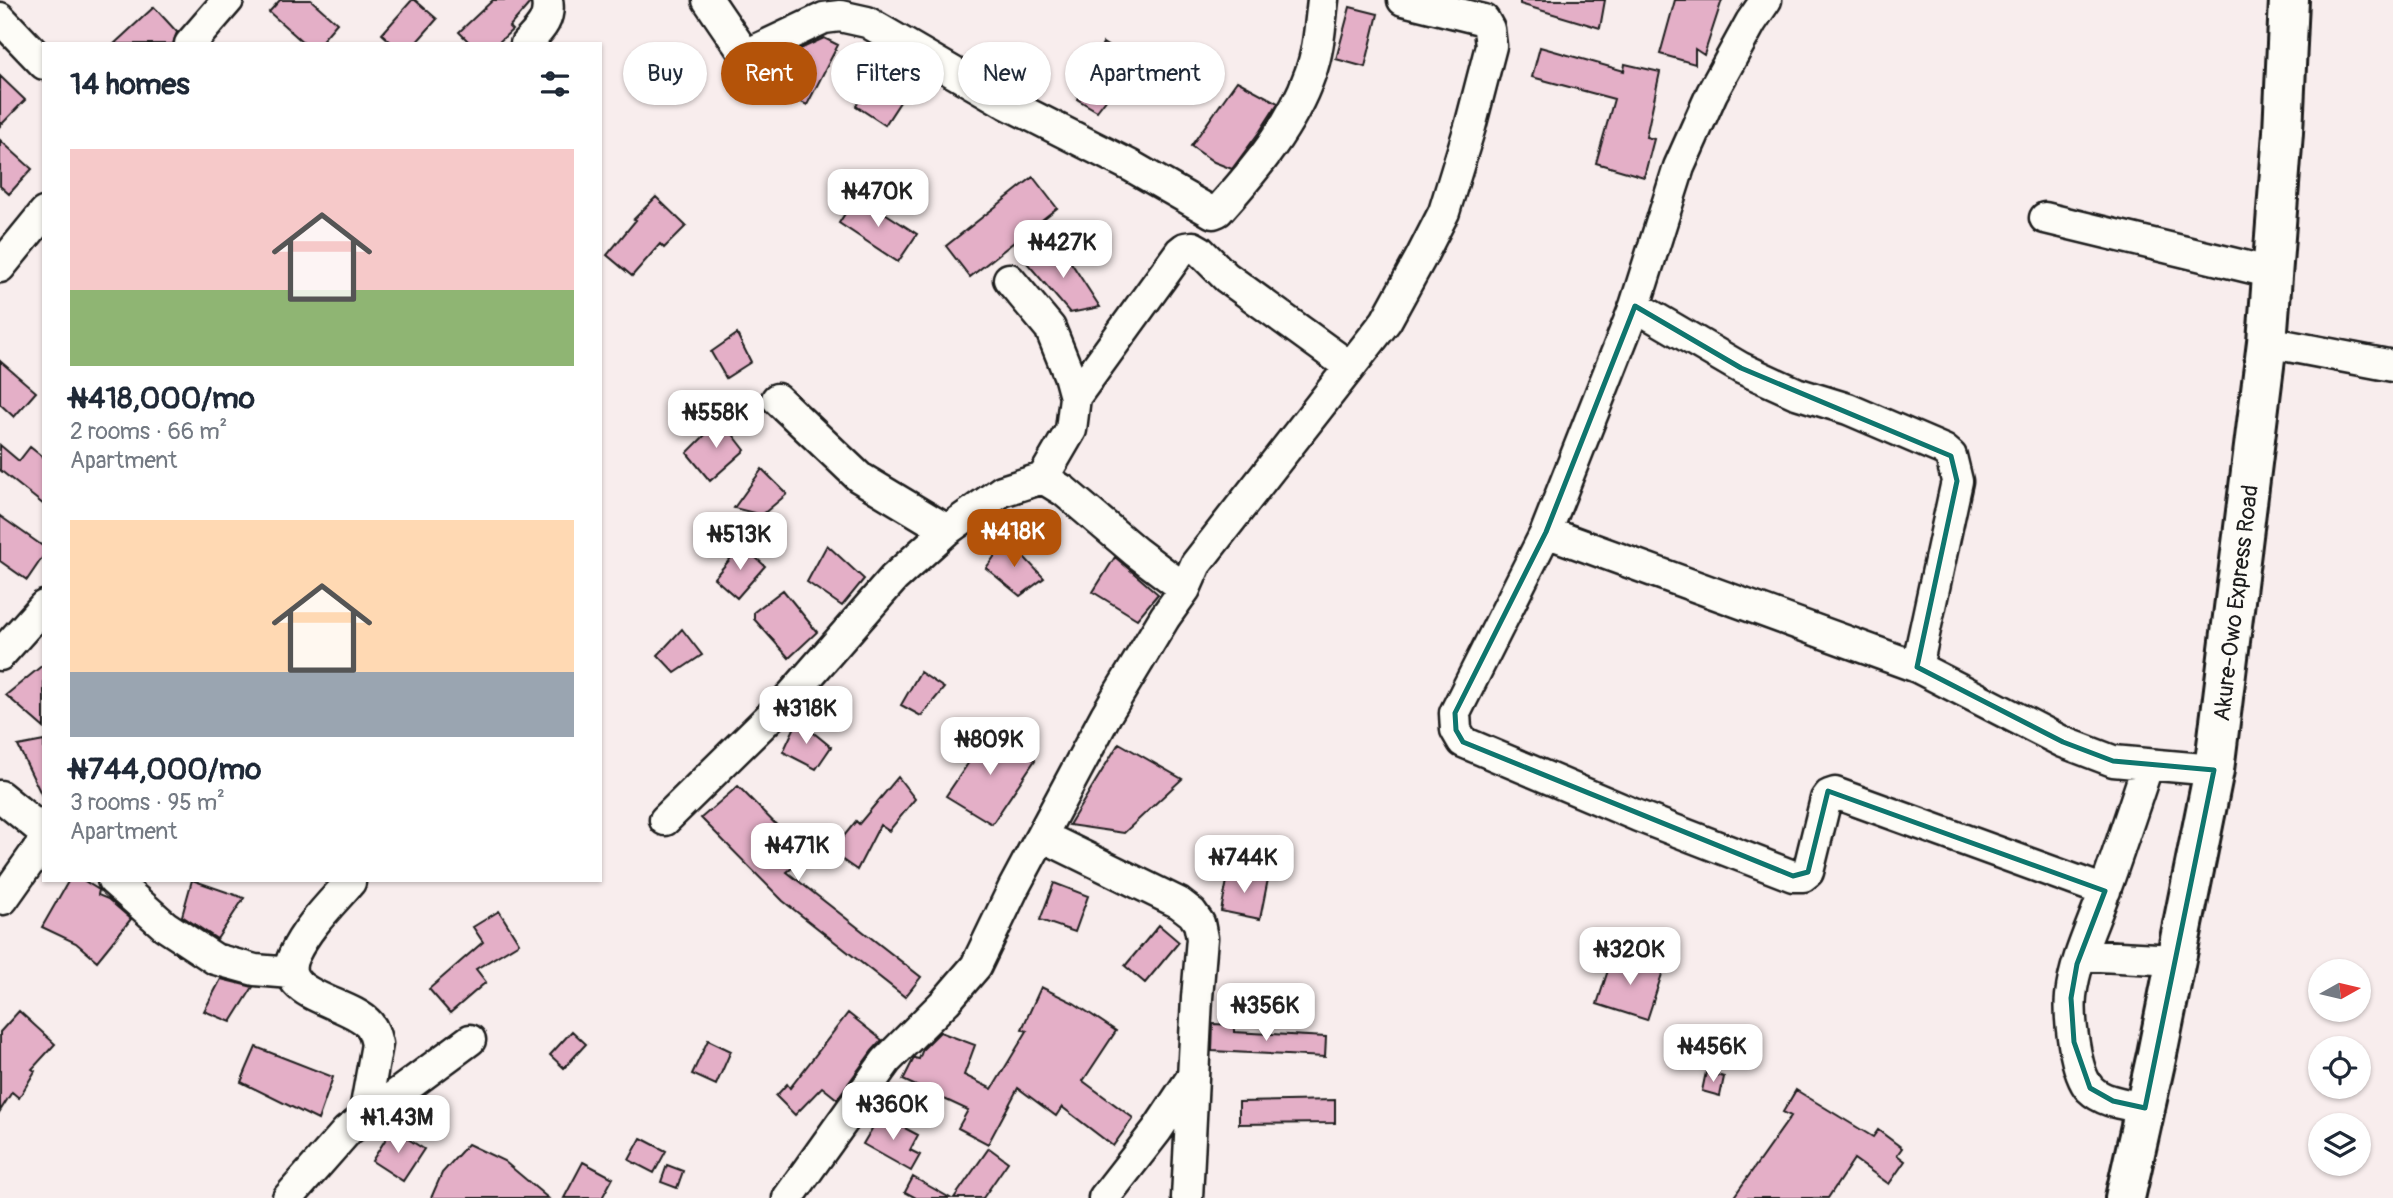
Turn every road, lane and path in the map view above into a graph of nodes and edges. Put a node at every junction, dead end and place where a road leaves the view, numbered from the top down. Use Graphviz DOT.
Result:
graph roads {
  1 [pos="228,0"];
  2 [pos="547,0"];
  3 [pos="708,0"];
  4 [pos="1323,0"];
  5 [pos="1403,0"];
  6 [pos="1766,0"];
  7 [pos="2289,0"];
  8 [pos="0,18"];
  9 [pos="192,42"];
  10 [pos="528,42"];
  11 [pos="42,62"];
  12 [pos="42,215"];
  13 [pos="2045,218"];
  14 [pos="0,267"];
  15 [pos="2273,273"];
  16 [pos="1009,279"];
  17 [pos="1635,306"];
  18 [pos="2267,342"];
  19 [pos="2393,366"];
  20 [pos="1350,367"];
  21 [pos="1076,397"];
  22 [pos="777,399"];
  23 [pos="1043,478"];
  24 [pos="947,530"];
  25 [pos="1546,532"];
  26 [pos="1185,589"];
  27 [pos="42,608"];
  28 [pos="0,655"];
  29 [pos="1917,667"];
  30 [pos="2148,764"];
  31 [pos="2214,769"];
  32 [pos="0,796"];
  33 [pos="664,820"];
  34 [pos="42,830"];
  35 [pos="1042,836"];
  36 [pos="42,844"];
  37 [pos="115,882"];
  38 [pos="350,882"];
  39 [pos="2105,891"];
  40 [pos="3,899"];
  41 [pos="2081,955"];
  42 [pos="2176,960"];
  43 [pos="291,973"];
  44 [pos="470,1041"];
  45 [pos="1193,1075"];
  46 [pos="2145,1108"];
  47 [pos="364,1117"];
  48 [pos="288,1198"];
  49 [pos="789,1198"];
  50 [pos="1104,1198"];
  51 [pos="1188,1198"];
  52 [pos="2125,1198"];
  1 -- 9 [label="street"];
  2 -- 10 [label="street"];
  3 -- 4 [label="street"];
  5 -- 20 [label="street"];
  6 -- 17 [label="street"];
  7 -- 15 [label="highway, Akure-Owo Express Road"];
  8 -- 11 [label="street"];
  12 -- 14 [label="street"];
  13 -- 15 [label="street"];
  15 -- 18 [label="highway, Akure-Owo Express Road"];
  16 -- 21 [label="street"];
  17 -- 25 [label="street"];
  17 -- 29 [label="street"];
  18 -- 19 [label="street"];
  18 -- 31 [label="highway, Akure-Owo Express Road"];
  20 -- 21 [label="street"];
  20 -- 26 [label="street"];
  21 -- 23 [label="street"];
  22 -- 24 [label="street"];
  23 -- 24 [label="street"];
  23 -- 26 [label="street"];
  24 -- 33 [label="street"];
  25 -- 29 [label="street"];
  25 -- 39 [label="street"];
  26 -- 35 [label="street"];
  27 -- 28 [label="street"];
  29 -- 30 [label="street"];
  30 -- 31 [label="street"];
  30 -- 39 [label="street"];
  31 -- 42 [label="highway, Akure-Owo Express Road"];
  32 -- 34 [label="street"];
  35 -- 45 [label="street"];
  35 -- 49 [label="street"];
  36 -- 40 [label="street"];
  37 -- 43 [label="street"];
  38 -- 43 [label="street"];
  39 -- 41 [label="street"];
  41 -- 42 [label="street"];
  41 -- 46 [label="street"];
  42 -- 46 [label="highway, Akure-Owo Express Road"];
  43 -- 47 [label="street"];
  44 -- 47 [label="street"];
  45 -- 50 [label="street"];
  45 -- 51 [label="street"];
  46 -- 52 [label="highway, Akure-Owo Express Road"];
  47 -- 48 [label="street"];
}
